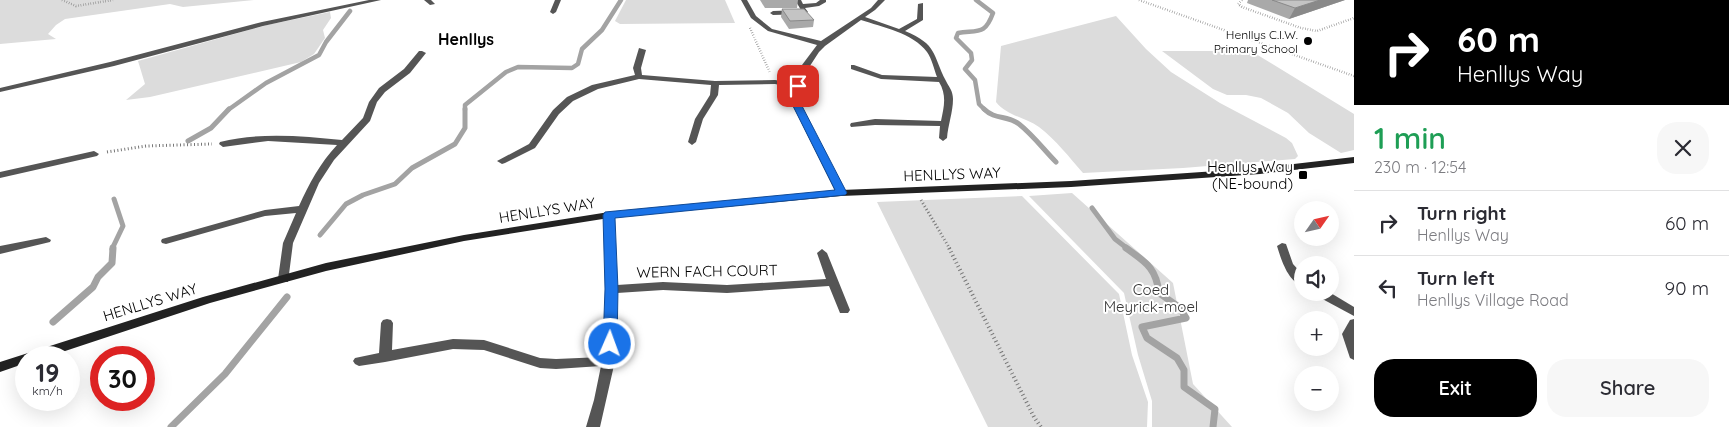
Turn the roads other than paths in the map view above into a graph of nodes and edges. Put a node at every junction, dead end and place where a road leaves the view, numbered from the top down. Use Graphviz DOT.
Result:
graph roads {
  1 [pos="378,0"];
  2 [pos="558,0"];
  3 [pos="744,0"];
  4 [pos="798,0"];
  5 [pos="823,0"];
  6 [pos="882,0"];
  7 [pos="921,4"];
  8 [pos="802,6"];
  9 [pos="553,12"];
  10 [pos="773,14"];
  11 [pos="860,18"];
  12 [pos="900,31"];
  13 [pos="822,44"];
  14 [pos="642,50"];
  15 [pos="422,52"];
  16 [pos="854,67"];
  17 [pos="639,77"];
  18 [pos="941,80"];
  19 [pos="715,83"];
  20 [pos="798,86"];
  21 [pos="0,90"];
  22 [pos="943,124"];
  23 [pos="854,125"];
  24 [pos="943,138"];
  25 [pos="692,142"];
  26 [pos="344,143"];
  27 [pos="223,144"];
  28 [pos="94,154"];
  29 [pos="502,161"];
  30 [pos="1352,162"];
  31 [pos="0,175"];
  32 [pos="841,193"];
  33 [pos="303,209"];
  34 [pos="609,215"];
  35 [pos="46,240"];
  36 [pos="166,241"];
  37 [pos="1282,246"];
  38 [pos="0,250"];
  39 [pos="822,253"];
  40 [pos="1294,272"];
  41 [pos="284,279"];
  42 [pos="834,282"];
  43 [pos="612,289"];
  44 [pos="1335,301"];
  45 [pos="844,310"];
  46 [pos="1354,312"];
  47 [pos="387,323"];
  48 [pos="1354,323"];
  49 [pos="1354,355"];
  50 [pos="385,357"];
  51 [pos="359,361"];
  52 [pos="609,361"];
  53 [pos="0,367"];
  54 [pos="593,427"];
  1 -- 21 [label="street"];
  2 -- 9 [label="street"];
  3 -- 13 [label="street"];
  4 -- 8 [label="lane"];
  5 -- 8 [label="lane"];
  6 -- 11 [label="street"];
  7 -- 12 [label="street"];
  8 -- 10 [label="lane"];
  11 -- 12 [label="street"];
  11 -- 13 [label="street"];
  12 -- 18 [label="street"];
  13 -- 20 [label="street"];
  14 -- 17 [label="street"];
  15 -- 26 [label="street"];
  16 -- 18 [label="street"];
  17 -- 19 [label="street"];
  17 -- 29 [label="street"];
  18 -- 22 [label="street"];
  19 -- 20 [label="street"];
  19 -- 25 [label="street"];
  20 -- 32 [label="street"];
  22 -- 23 [label="street"];
  22 -- 24 [label="street"];
  26 -- 27 [label="street"];
  26 -- 33 [label="street"];
  28 -- 31 [label="street"];
  30 -- 32 [label="street, HENLLYS WAY"];
  32 -- 34 [label="street, HENLLYS WAY"];
  33 -- 36 [label="street"];
  33 -- 41 [label="street"];
  34 -- 41 [label="street, HENLLYS WAY"];
  34 -- 43 [label="street"];
  35 -- 38 [label="street"];
  37 -- 40 [label="street"];
  39 -- 42 [label="street"];
  41 -- 53 [label="street, HENLLYS WAY"];
  42 -- 43 [label="street, WERN FACH COURT"];
  42 -- 45 [label="street"];
  43 -- 52 [label="street"];
  44 -- 46 [label="street"];
  47 -- 50 [label="street"];
  48 -- 49 [label="street"];
  50 -- 51 [label="street"];
  50 -- 52 [label="street"];
  52 -- 54 [label="street"];
}
